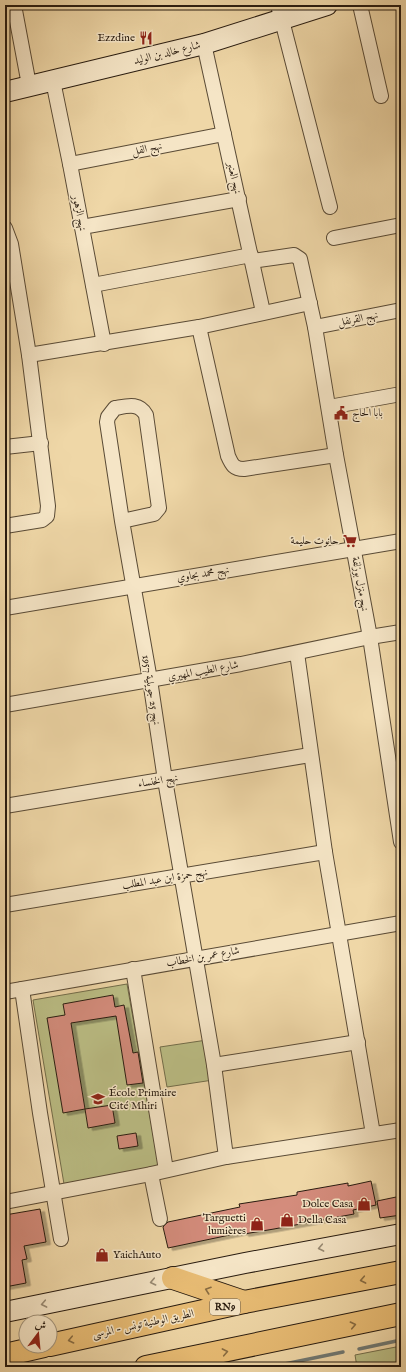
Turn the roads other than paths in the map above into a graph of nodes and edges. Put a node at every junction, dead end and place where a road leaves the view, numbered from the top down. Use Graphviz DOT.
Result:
graph roads {
  1 [pos="14,5"];
  2 [pos="327,5"];
  3 [pos="360,5"];
  4 [pos="280,12"];
  5 [pos="12,28"];
  6 [pos="204,44"];
  7 [pos="53,81"];
  8 [pos="29,85"];
  9 [pos="5,92"];
  10 [pos="381,96"];
  11 [pos="224,134"];
  12 [pos="70,164"];
  13 [pos="239,199"];
  14 [pos="330,207"];
  15 [pos="401,225"];
  16 [pos="82,227"];
  17 [pos="5,228"];
  18 [pos="334,238"];
  19 [pos="251,258"];
  20 [pos="93,285"];
  21 [pos="310,303"];
  22 [pos="401,310"];
  23 [pos="263,312"];
  24 [pos="199,327"];
  25 [pos="316,328"];
  26 [pos="104,344"];
  27 [pos="29,356"];
  28 [pos="401,394"];
  29 [pos="329,407"];
  30 [pos="41,442"];
  31 [pos="5,447"];
  32 [pos="336,455"];
  33 [pos="122,521"];
  34 [pos="5,526"];
  35 [pos="401,540"];
  36 [pos="354,549"];
  37 [pos="135,585"];
  38 [pos="5,608"];
  39 [pos="401,632"];
  40 [pos="370,637"];
  41 [pos="297,653"];
  42 [pos="150,680"];
  43 [pos="5,705"];
  44 [pos="310,755"];
  45 [pos="165,780"];
  46 [pos="5,806"];
  47 [pos="401,842"];
  48 [pos="325,852"];
  49 [pos="181,877"];
  50 [pos="5,905"];
  51 [pos="401,923"];
  52 [pos="338,933"];
  53 [pos="195,958"];
  54 [pos="133,970"];
  55 [pos="22,989"];
  56 [pos="5,992"];
  57 [pos="358,1042"];
  58 [pos="214,1065"];
  59 [pos="401,1130"];
  60 [pos="373,1134"];
  61 [pos="226,1157"];
  62 [pos="166,1170"];
  63 [pos="151,1174"];
  64 [pos="52,1193"];
  65 [pos="5,1202"];
  66 [pos="160,1219"];
  67 [pos="401,1234"];
  68 [pos="62,1239"];
  69 [pos="401,1272"];
  70 [pos="173,1278"];
  71 [pos="244,1302"];
  72 [pos="5,1312"];
  73 [pos="401,1314"];
  74 [pos="58,1343"];
  75 [pos="18,1352"];
  76 [pos="5,1355"];
  77 [pos="146,1367"];
  1 -- 5 [label="street"];
  2 -- 4 [label="street, شارع خالد بن الوليد"];
  3 -- 10 [label="street"];
  4 -- 6 [label="street, شارع خالد بن الوليد"];
  4 -- 14 [label="street"];
  5 -- 8 [label="street"];
  6 -- 7 [label="street, شارع خالد بن الوليد"];
  6 -- 11 [label="street, نهج العنبر"];
  7 -- 8 [label="street, شارع خالد بن الوليد"];
  7 -- 12 [label="street, نهج الزهور"];
  8 -- 9 [label="street, شارع خالد بن الوليد"];
  11 -- 12 [label="street, نهج الفل"];
  11 -- 13 [label="street, نهج العنبر"];
  12 -- 16 [label="street, نهج الزهور"];
  13 -- 16 [label="street"];
  13 -- 19 [label="street, نهج العنبر"];
  15 -- 18 [label="street"];
  16 -- 20 [label="street, نهج الزهور"];
  17 -- 27 [label="street"];
  19 -- 20 [label="street"];
  19 -- 21 [label="street, نهج منزل بوزلفة"];
  19 -- 23 [label="street, نهج العنبر"];
  20 -- 26 [label="street, نهج الزهور"];
  21 -- 23 [label="street"];
  21 -- 25 [label="street, نهج منزل بوزلفة"];
  22 -- 25 [label="street, نهج القرنفل"];
  23 -- 24 [label="street"];
  24 -- 26 [label="street"];
  24 -- 32 [label="street"];
  25 -- 29 [label="street, نهج منزل بوزلفة"];
  26 -- 27 [label="street"];
  27 -- 30 [label="street"];
  28 -- 29 [label="street"];
  29 -- 32 [label="street, نهج منزل بوزلفة"];
  30 -- 31 [label="street"];
  30 -- 34 [label="street"];
  32 -- 36 [label="street, نهج منزل بوزلفة"];
  33 -- 33 [label="street, نهج 25 جويلية 1957"];
  33 -- 37 [label="street, نهج 25 جويلية 1957"];
  35 -- 36 [label="street, نهج محمد بجاوي"];
  36 -- 37 [label="street, نهج محمد بجاوي"];
  36 -- 40 [label="street, نهج منزل بوزلفة"];
  37 -- 38 [label="street, نهج محمد بجاوي"];
  37 -- 42 [label="street, نهج 25 جويلية 1957"];
  39 -- 40 [label="street, شارع الطيب المهيري"];
  40 -- 41 [label="street, شارع الطيب المهيري"];
  40 -- 47 [label="street, نهج منزل بوزلفة"];
  41 -- 42 [label="street, شارع الطيب المهيري"];
  41 -- 44 [label="street"];
  42 -- 43 [label="street, شارع الطيب المهيري"];
  42 -- 45 [label="street, نهج 25 جويلية 1957"];
  44 -- 45 [label="street, نهج الخنساء"];
  44 -- 48 [label="street"];
  45 -- 46 [label="street, نهج الخنساء"];
  45 -- 49 [label="street, نهج 25 جويلية 1957"];
  48 -- 49 [label="street, نهج حمزة ابن عبد المطلب"];
  48 -- 52 [label="street"];
  49 -- 50 [label="street, نهج حمزة ابن عبد المطلب"];
  49 -- 53 [label="street, نهج 25 جويلية 1957"];
  51 -- 52 [label="street, شارع عمر بن الخطاب"];
  52 -- 53 [label="street, شارع عمر بن الخطاب"];
  52 -- 57 [label="street"];
  53 -- 54 [label="street, شارع عمر بن الخطاب"];
  53 -- 58 [label="street, نهج 25 جويلية 1957"];
  54 -- 55 [label="street, شارع عمر بن الخطاب"];
  54 -- 62 [label="street"];
  55 -- 56 [label="street, شارع عمر بن الخطاب"];
  55 -- 64 [label="street"];
  57 -- 58 [label="street"];
  57 -- 60 [label="street"];
  58 -- 61 [label="street, نهج 25 جويلية 1957"];
  59 -- 60 [label="street"];
  60 -- 61 [label="street"];
  61 -- 62 [label="street"];
  62 -- 63 [label="street"];
  63 -- 64 [label="street"];
  63 -- 66 [label="street"];
  64 -- 65 [label="street"];
  64 -- 68 [label="street"];
  67 -- 70 [label="street, one-way"];
  69 -- 71 [label="highway, الطريق الوطنية تونس - المرسى / RN9, one-way"];
  71 -- 70 [label="highway, one-way"];
  70 -- 72 [label="street, one-way"];
  71 -- 74 [label="highway, الطريق الوطنية تونس - المرسى / RN9, one-way"];
  77 -- 73 [label="highway, one-way"];
  75 -- 76 [label="highway"];
}
